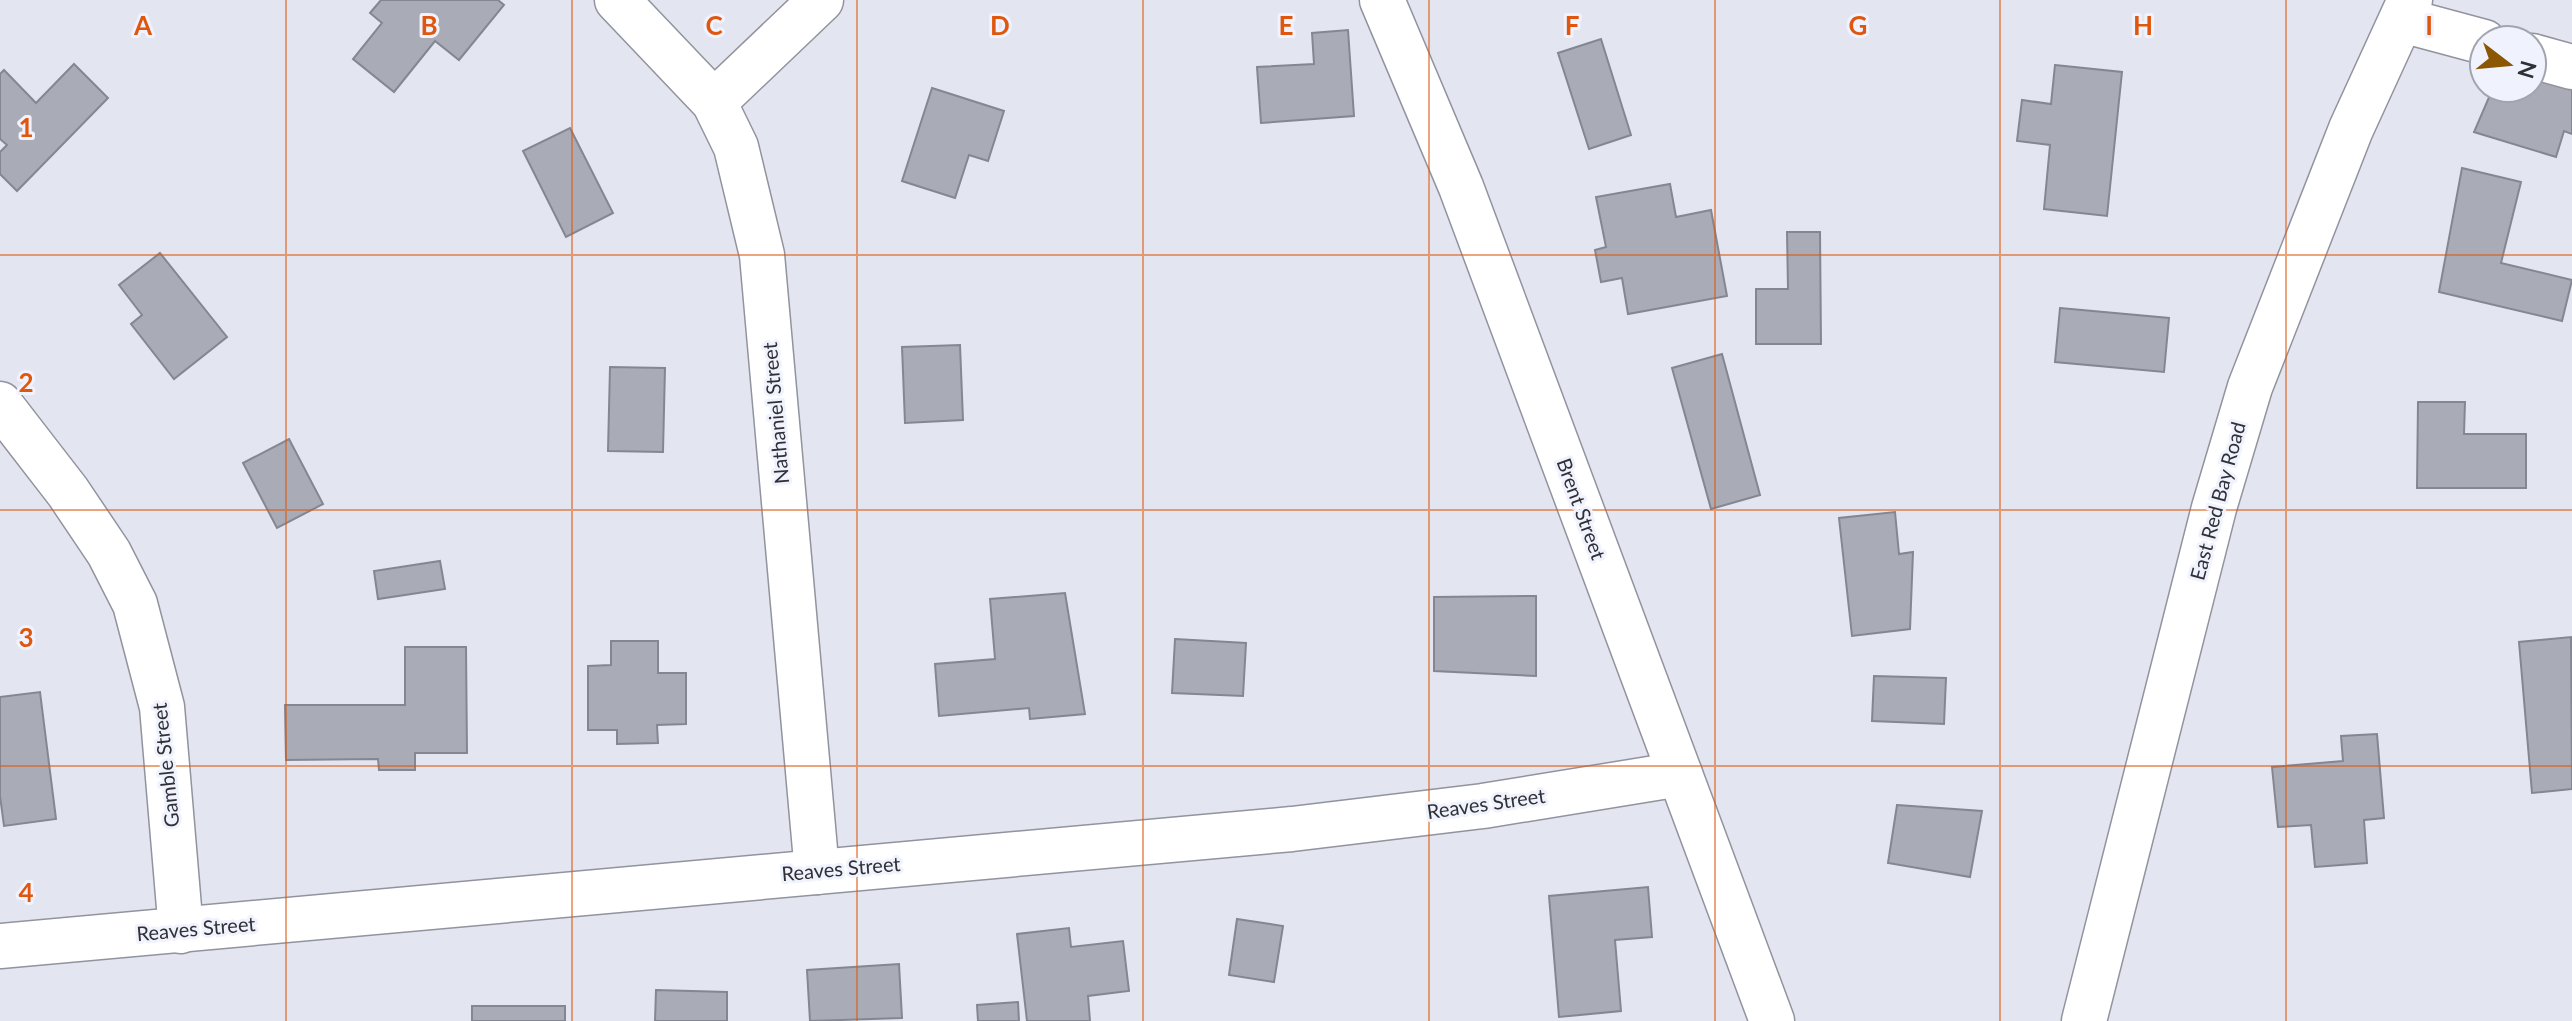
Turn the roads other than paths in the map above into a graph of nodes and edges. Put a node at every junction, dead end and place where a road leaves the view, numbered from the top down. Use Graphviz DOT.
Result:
graph roads {
  1 [pos="617,0"];
  2 [pos="821,0"];
  3 [pos="1382,0"];
  4 [pos="2406,10"];
  5 [pos="2468,35"];
  6 [pos="2548,60"];
  7 [pos="2572,67"];
  8 [pos="714,102"];
  9 [pos="0,404"];
  10 [pos="1680,774"];
  11 [pos="817,872"];
  12 [pos="181,931"];
  13 [pos="0,946"];
  14 [pos="1772,1021"];
  15 [pos="2084,1021"];
  1 -- 8 [label="street, Nathaniel Street"];
  2 -- 8 [label="street"];
  3 -- 10 [label="street, Brent Street"];
  4 -- 5 [label="street"];
  4 -- 15 [label="street, East Red Bay Road"];
  6 -- 7 [label="street"];
  8 -- 11 [label="street, Nathaniel Street"];
  9 -- 12 [label="street, Gamble Street"];
  10 -- 11 [label="street, Reaves Street"];
  10 -- 14 [label="street, Brent Street"];
  11 -- 12 [label="street, Reaves Street"];
  12 -- 13 [label="street, Reaves Street"];
}
